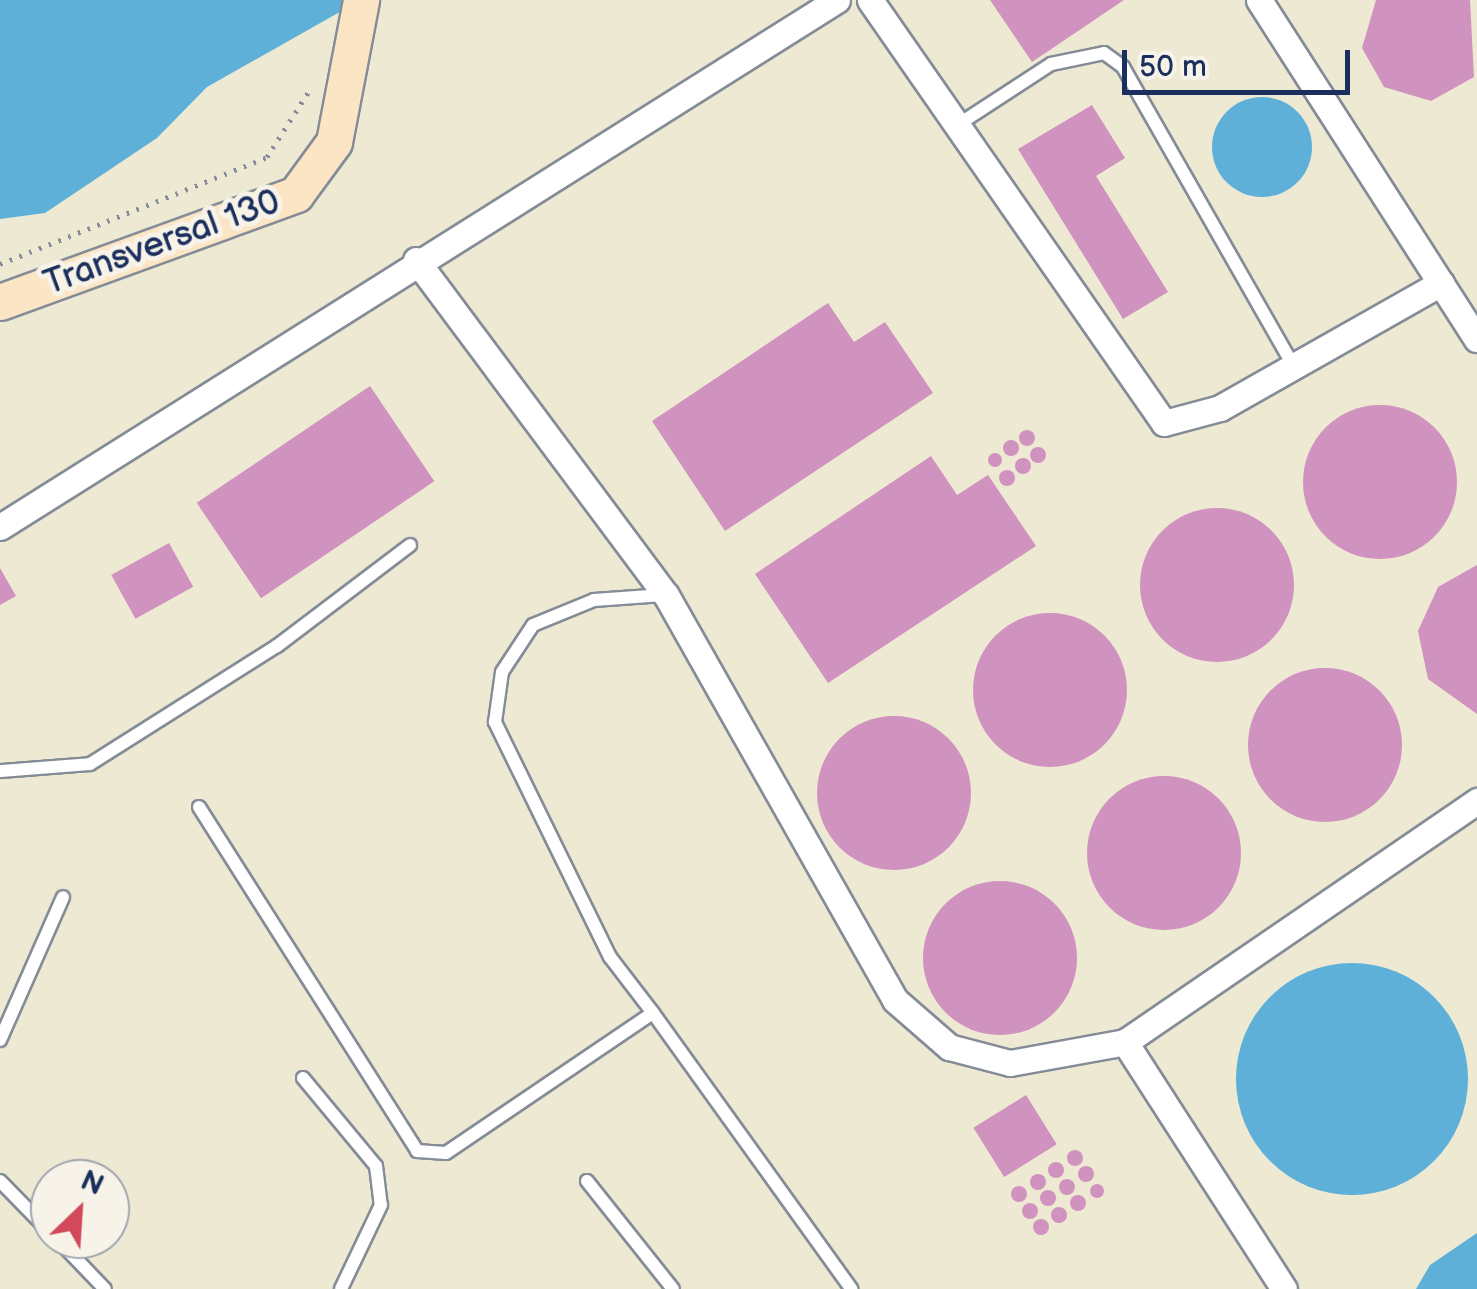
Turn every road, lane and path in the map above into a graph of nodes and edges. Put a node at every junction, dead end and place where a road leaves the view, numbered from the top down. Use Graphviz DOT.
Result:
graph roads {
  1 [pos="361,0"];
  2 [pos="837,0"];
  3 [pos="870,0"];
  4 [pos="1267,3"];
  5 [pos="316,74"];
  6 [pos="956,126"];
  7 [pos="416,260"];
  8 [pos="0,264"];
  9 [pos="1441,283"];
  10 [pos="0,302"];
  11 [pos="1468,304"];
  12 [pos="1477,339"];
  13 [pos="1291,362"];
  14 [pos="0,527"];
  15 [pos="410,545"];
  16 [pos="666,595"];
  17 [pos="0,771"];
  18 [pos="1477,800"];
  19 [pos="200,807"];
  20 [pos="63,897"];
  21 [pos="653,1013"];
  22 [pos="0,1040"];
  23 [pos="1125,1042"];
  24 [pos="303,1078"];
  25 [pos="0,1181"];
  26 [pos="587,1181"];
  27 [pos="30,1212"];
  28 [pos="76,1259"];
  29 [pos="106,1289"];
  30 [pos="341,1289"];
  31 [pos="673,1289"];
  32 [pos="850,1289"];
  33 [pos="1284,1289"];
  1 -- 10 [label="main road, Transversal 130"];
  2 -- 7 [label="street"];
  3 -- 6 [label="street"];
  4 -- 9 [label="street"];
  5 -- 8 [label="path"];
  6 -- 13 [label="street"];
  6 -- 13 [label="lane"];
  7 -- 14 [label="street"];
  7 -- 16 [label="street"];
  9 -- 11 [label="street"];
  9 -- 13 [label="street"];
  11 -- 12 [label="street"];
  15 -- 17 [label="lane"];
  16 -- 21 [label="lane"];
  16 -- 23 [label="street"];
  18 -- 23 [label="street"];
  19 -- 21 [label="lane"];
  20 -- 22 [label="lane"];
  21 -- 32 [label="lane"];
  23 -- 33 [label="street"];
  24 -- 30 [label="lane"];
  25 -- 27 [label="lane"];
  26 -- 31 [label="lane"];
  28 -- 29 [label="lane"];
}
